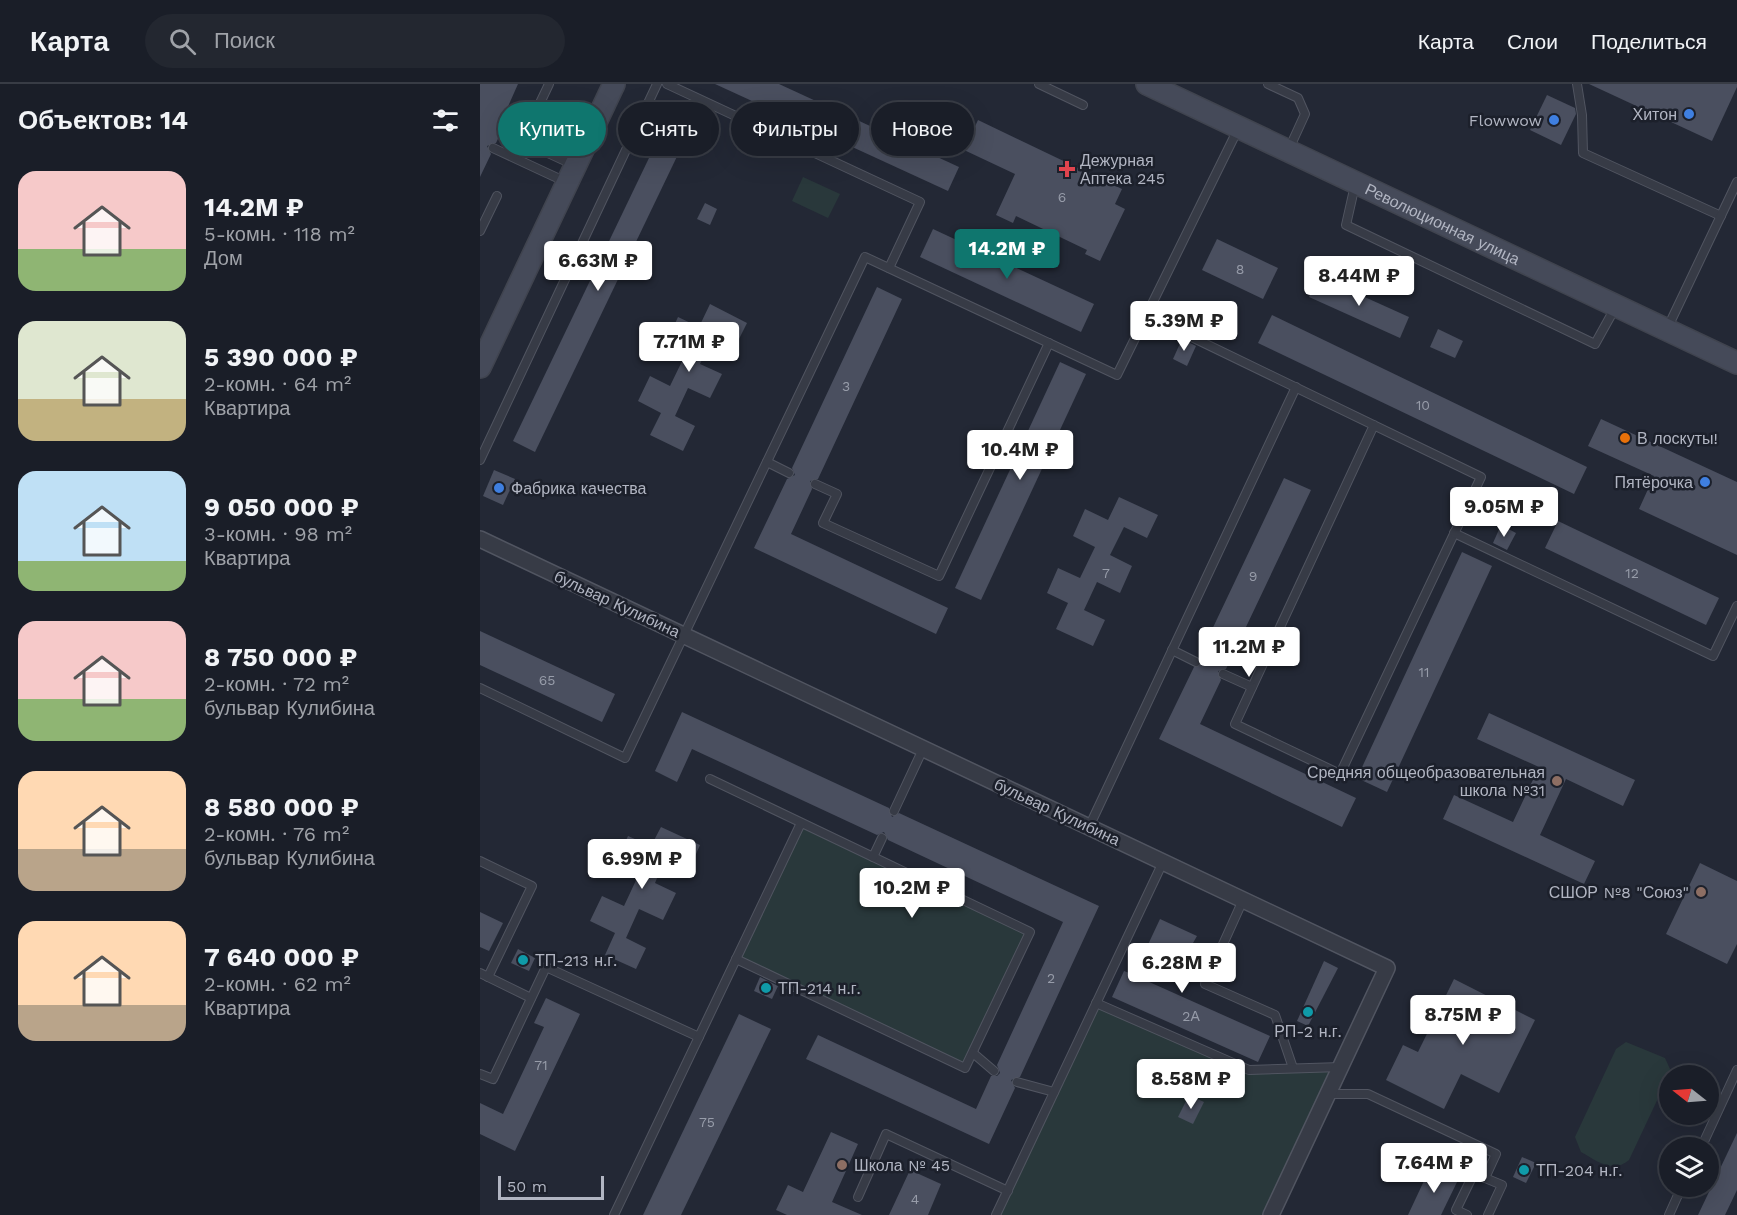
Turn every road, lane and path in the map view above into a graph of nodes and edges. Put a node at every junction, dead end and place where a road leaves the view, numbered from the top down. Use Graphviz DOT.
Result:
graph roads {
  1 [pos="549,84"];
  2 [pos="614,84"];
  3 [pos="657,84"];
  4 [pos="667,84"];
  5 [pos="1039,84"];
  6 [pos="1147,84"];
  7 [pos="1268,84"];
  8 [pos="1577,84"];
  9 [pos="1083,105"];
  10 [pos="1238,128"];
  11 [pos="493,148"];
  12 [pos="1288,151"];
  13 [pos="571,175"];
  14 [pos="1737,182"];
  15 [pos="1355,183"];
  16 [pos="497,196"];
  17 [pos="1721,216"];
  18 [pos="480,231"];
  19 [pos="889,268"];
  20 [pos="1615,307"];
  21 [pos="1146,315"];
  22 [pos="1666,331"];
  23 [pos="1049,343"];
  24 [pos="482,356"];
  25 [pos="1737,363"];
  26 [pos="1296,387"];
  27 [pos="1374,425"];
  28 [pos="480,460"];
  29 [pos="767,462"];
  30 [pos="789,473"];
  31 [pos="815,484"];
  32 [pos="1454,533"];
  33 [pos="480,539"];
  34 [pos="1737,606"];
  35 [pos="684,635"];
  36 [pos="1172,650"];
  37 [pos="1196,662"];
  38 [pos="1223,674"];
  39 [pos="1252,687"];
  40 [pos="480,688"];
  41 [pos="923,749"];
  42 [pos="710,779"];
  43 [pos="894,811"];
  44 [pos="801,823"];
  45 [pos="1089,827"];
  46 [pos="882,838"];
  47 [pos="873,857"];
  48 [pos="480,861"];
  49 [pos="1162,862"];
  50 [pos="1243,900"];
  51 [pos="736,959"];
  52 [pos="484,975"];
  53 [pos="531,998"];
  54 [pos="1096,1003"];
  55 [pos="699,1037"];
  56 [pos="972,1053"];
  57 [pos="1341,1067"];
  58 [pos="1293,1068"];
  59 [pos="1737,1070"];
  60 [pos="994,1071"];
  61 [pos="480,1074"];
  62 [pos="1017,1082"];
  63 [pos="1054,1092"];
  64 [pos="1328,1094"];
  65 [pos="1706,1137"];
  66 [pos="1485,1178"];
  67 [pos="1008,1191"];
  68 [pos="858,1197"];
  69 [pos="1678,1197"];
  70 [pos="614,1215"];
  71 [pos="996,1215"];
  72 [pos="1271,1215"];
  73 [pos="1467,1215"];
  74 [pos="1488,1215"];
  75 [pos="1669,1215"];
  1 -- 13 [label="lane"];
  2 -- 13 [label="main road"];
  3 -- 28 [label="lane"];
  4 -- 19 [label="lane"];
  5 -- 9 [label="lane"];
  6 -- 10 [label="main road, Революционная улица"];
  7 -- 12 [label="lane"];
  8 -- 17 [label="lane"];
  10 -- 12 [label="main road, Революционная улица"];
  10 -- 21 [label="lane"];
  11 -- 13 [label="lane"];
  12 -- 15 [label="main road, Революционная улица"];
  13 -- 24 [label="main road"];
  14 -- 17 [label="lane"];
  15 -- 20 [label="main road, Революционная улица"];
  15 -- 20 [label="lane"];
  16 -- 18 [label="lane"];
  17 -- 22 [label="lane"];
  19 -- 23 [label="lane"];
  19 -- 29 [label="lane"];
  20 -- 22 [label="main road, Революционная улица"];
  21 -- 23 [label="lane"];
  21 -- 26 [label="lane"];
  22 -- 25 [label="main road, Революционная улица"];
  23 -- 31 [label="lane"];
  26 -- 27 [label="lane"];
  26 -- 36 [label="lane"];
  27 -- 32 [label="lane"];
  27 -- 39 [label="lane"];
  29 -- 30 [label="lane"];
  29 -- 35 [label="lane"];
  32 -- 34 [label="lane"];
  32 -- 39 [label="lane"];
  33 -- 35 [label="street, бульвар Кулибина"];
  35 -- 40 [label="lane"];
  35 -- 41 [label="street, бульвар Кулибина"];
  36 -- 37 [label="lane"];
  36 -- 45 [label="lane"];
  38 -- 39 [label="lane"];
  41 -- 43 [label="lane"];
  41 -- 45 [label="street, бульвар Кулибина"];
  42 -- 44 [label="lane"];
  44 -- 47 [label="lane"];
  44 -- 51 [label="lane"];
  45 -- 49 [label="street, бульвар Кулибина"];
  46 -- 47 [label="lane"];
  47 -- 56 [label="lane"];
  48 -- 52 [label="lane"];
  49 -- 50 [label="street, бульвар Кулибина"];
  49 -- 54 [label="lane"];
  50 -- 57 [label="street, бульвар Кулибина"];
  50 -- 58 [label="lane"];
  51 -- 55 [label="lane"];
  51 -- 56 [label="lane"];
  52 -- 53 [label="lane"];
  53 -- 55 [label="lane"];
  53 -- 61 [label="lane"];
  54 -- 58 [label="lane"];
  54 -- 63 [label="lane"];
  55 -- 70 [label="lane"];
  56 -- 60 [label="lane"];
  57 -- 58 [label="lane"];
  57 -- 64 [label="street, бульвар Кулибина"];
  59 -- 65 [label="lane"];
  62 -- 63 [label="lane"];
  63 -- 67 [label="lane"];
  64 -- 66 [label="lane"];
  64 -- 72 [label="street, бульвар Кулибина"];
  66 -- 73 [label="lane"];
  66 -- 74 [label="lane"];
  67 -- 68 [label="lane"];
  67 -- 71 [label="lane"];
  69 -- 75 [label="lane"];
}
